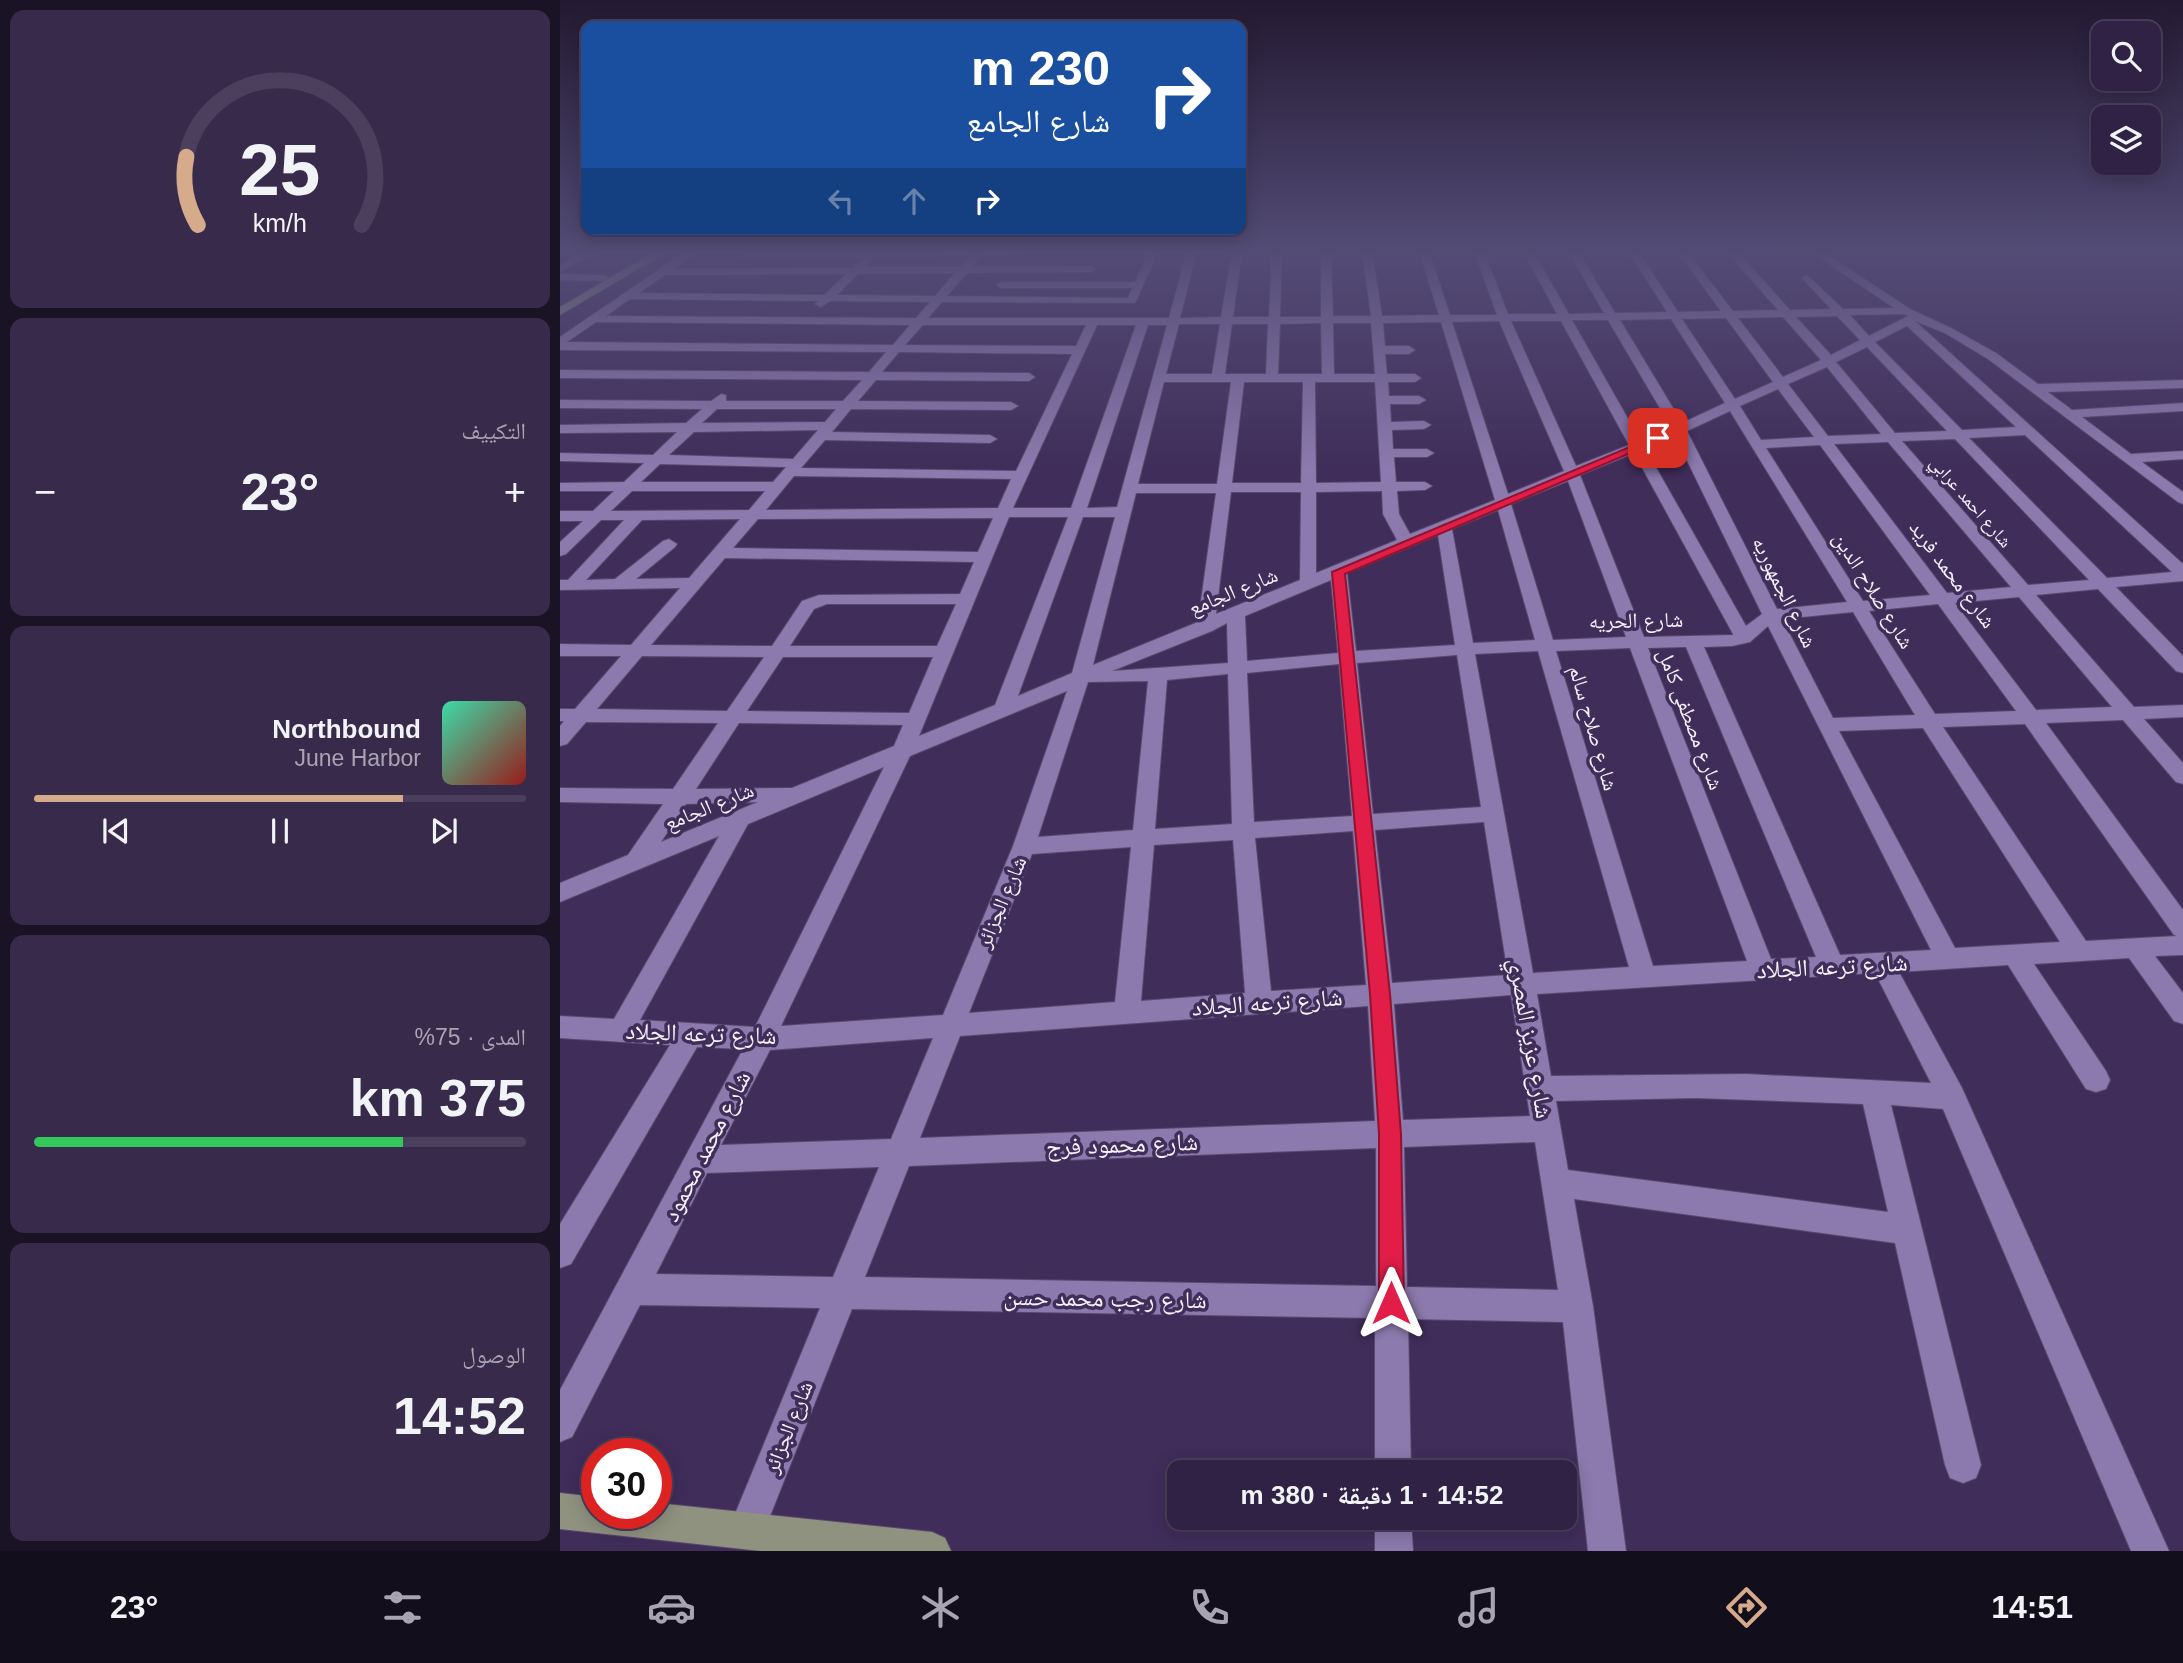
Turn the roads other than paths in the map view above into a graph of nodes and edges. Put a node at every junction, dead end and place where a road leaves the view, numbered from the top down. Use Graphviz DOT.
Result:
graph roads {
  1 [pos="589,323"];
  2 [pos="801,323"];
  3 [pos="918,323"];
  4 [pos="1092,323"];
  5 [pos="1143,323"];
  6 [pos="1174,323"];
  7 [pos="1225,323"];
  8 [pos="1274,323"];
  9 [pos="1327,323"];
  10 [pos="1377,323"];
  11 [pos="1446,323"];
  12 [pos="1506,323"];
  13 [pos="1568,323"];
  14 [pos="1615,323"];
  15 [pos="1679,323"];
  16 [pos="1737,323"];
  17 [pos="1795,323"];
  18 [pos="1852,323"];
  19 [pos="1898,323"];
  20 [pos="1918,323"];
  21 [pos="1926,323"];
  22 [pos="1870,340"];
  23 [pos="560,344"];
  24 [pos="1408,345"];
  25 [pos="1379,346"];
  26 [pos="1082,349"];
  27 [pos="772,350"];
  28 [pos="895,350"];
  29 [pos="1829,361"];
  30 [pos="560,374"];
  31 [pos="746,375"];
  32 [pos="873,376"];
  33 [pos="1029,377"];
  34 [pos="1310,377"];
  35 [pos="1160,378"];
  36 [pos="1218,378"];
  37 [pos="1238,378"];
  38 [pos="1272,378"];
  39 [pos="1328,378"];
  40 [pos="1381,378"];
  41 [pos="1415,378"];
  42 [pos="1781,381"];
  43 [pos="2160,384"];
  44 [pos="2183,384"];
  45 [pos="2035,388"];
  46 [pos="2183,397"];
  47 [pos="1383,400"];
  48 [pos="1419,400"];
  49 [pos="849,403"];
  50 [pos="560,404"];
  51 [pos="715,404"];
  52 [pos="1732,404"];
  53 [pos="1010,406"];
  54 [pos="2183,407"];
  55 [pos="2068,414"];
  56 [pos="1424,425"];
  57 [pos="1385,426"];
  58 [pos="692,428"];
  59 [pos="560,429"];
  60 [pos="1679,429"];
  61 [pos="825,431"];
  62 [pos="2028,431"];
  63 [pos="1959,434"];
  64 [pos="1891,438"];
  65 [pos="990,439"];
  66 [pos="1826,440"];
  67 [pos="1757,444"];
  68 [pos="1636,447"];
  69 [pos="1387,453"];
  70 [pos="1427,453"];
  71 [pos="2183,455"];
  72 [pos="560,457"];
  73 [pos="2128,458"];
  74 [pos="657,459"];
  75 [pos="794,467"];
  76 [pos="1572,474"];
  77 [pos="1021,475"];
  78 [pos="778,486"];
  79 [pos="1389,486"];
  80 [pos="1425,486"];
  81 [pos="628,487"];
  82 [pos="1308,487"];
  83 [pos="560,488"];
  84 [pos="1224,488"];
  85 [pos="1131,489"];
  86 [pos="2183,499"];
  87 [pos="1503,502"];
  88 [pos="1125,512"];
  89 [pos="1003,513"];
  90 [pos="1077,513"];
  91 [pos="638,515"];
  92 [pos="753,515"];
  93 [pos="560,516"];
  94 [pos="597,516"];
  95 [pos="1444,526"];
  96 [pos="1406,541"];
  97 [pos="669,544"];
  98 [pos="560,551"];
  99 [pos="720,553"];
  100 [pos="984,557"];
  101 [pos="1339,572"];
  102 [pos="2183,575"];
  103 [pos="694,583"];
  104 [pos="620,584"];
  105 [pos="2102,584"];
  106 [pos="566,585"];
  107 [pos="1308,585"];
  108 [pos="2022,591"];
  109 [pos="1942,598"];
  110 [pos="966,599"];
  111 [pos="1856,606"];
  112 [pos="1236,615"];
  113 [pos="1772,616"];
  114 [pos="1206,627"];
  115 [pos="1744,638"];
  116 [pos="1693,642"];
  117 [pos="1637,643"];
  118 [pos="1546,645"];
  119 [pos="560,650"];
  120 [pos="1465,650"];
  121 [pos="636,651"];
  122 [pos="776,651"];
  123 [pos="944,652"];
  124 [pos="1345,658"];
  125 [pos="2183,667"];
  126 [pos="1237,668"];
  127 [pos="1158,676"];
  128 [pos="1080,679"];
  129 [pos="1002,711"];
  130 [pos="2183,711"];
  131 [pos="2128,713"];
  132 [pos="560,715"];
  133 [pos="580,715"];
  134 [pos="734,717"];
  135 [pos="2031,717"];
  136 [pos="916,719"];
  137 [pos="1929,721"];
  138 [pos="1826,725"];
  139 [pos="560,739"];
  140 [pos="902,752"];
  141 [pos="2183,777"];
  142 [pos="799,794"];
  143 [pos="560,795"];
  144 [pos="678,797"];
  145 [pos="1493,814"];
  146 [pos="740,818"];
  147 [pos="1362,822"];
  148 [pos="1243,831"];
  149 [pos="1142,837"];
  150 [pos="1024,846"];
  151 [pos="637,860"];
  152 [pos="560,893"];
  153 [pos="2183,928"];
  154 [pos="2183,945"];
  155 [pos="2135,948"];
  156 [pos="2079,951"];
  157 [pos="2014,954"];
  158 [pos="1948,959"];
  159 [pos="1882,963"];
  160 [pos="1832,965"];
  161 [pos="1763,970"];
  162 [pos="1644,977"];
  163 [pos="1522,984"];
  164 [pos="1380,994"];
  165 [pos="1259,1003"];
  166 [pos="1127,1012"];
  167 [pos="2183,1013"];
  168 [pos="949,1025"];
  169 [pos="560,1027"];
  170 [pos="621,1031"];
  171 [pos="690,1035"];
  172 [pos="762,1039"];
  173 [pos="2096,1080"];
  174 [pos="1540,1089"];
  175 [pos="1874,1091"];
  176 [pos="1951,1097"];
  177 [pos="1546,1128"];
  178 [pos="1390,1134"];
  179 [pos="898,1153"];
  180 [pos="699,1160"];
  181 [pos="1555,1182"];
  182 [pos="1905,1229"];
  183 [pos="560,1253"];
  184 [pos="632,1289"];
  185 [pos="842,1294"];
  186 [pos="1391,1303"];
  187 [pos="1577,1306"];
  188 [pos="560,1425"];
  189 [pos="1393,1460"];
  190 [pos="1962,1465"];
  191 [pos="560,1511"];
  192 [pos="1393,1530"];
  193 [pos="746,1531"];
  194 [pos="932,1551"];
  195 [pos="1394,1551"];
  196 [pos="1607,1551"];
  197 [pos="2150,1551"];
  1 -- 23 [label="street"];
  2 -- 27 [label="street"];
  3 -- 28 [label="street"];
  4 -- 26 [label="street, شارع محمد محمود"];
  5 -- 90 [label="street"];
  6 -- 35 [label="street, شارع الجزائر"];
  7 -- 36 [label="street"];
  8 -- 38 [label="street"];
  9 -- 39 [label="street"];
  10 -- 25 [label="street"];
  11 -- 87 [label="street, شارع صلاح سالم"];
  12 -- 76 [label="street, شارع مصطفى كامل"];
  13 -- 68 [label="street"];
  14 -- 60 [label="street, شارع الجمهوريه"];
  15 -- 52 [label="street, شارع صلاح الدين"];
  16 -- 42 [label="street, شارع محمد فريد"];
  17 -- 29 [label="street, شارع احمد عرابي"];
  18 -- 22 [label="street"];
  19 -- 22 [label="street, شارع الجامع"];
  20 -- 62 [label="street"];
  21 -- 45 [label="street"];
  22 -- 29 [label="street, شارع الجامع"];
  22 -- 63 [label="street"];
  23 -- 27 [label="street"];
  24 -- 25 [label="street"];
  25 -- 40 [label="street"];
  26 -- 28 [label="street"];
  26 -- 77 [label="street, شارع محمد محمود"];
  27 -- 28 [label="street"];
  27 -- 31 [label="street"];
  28 -- 32 [label="street"];
  29 -- 42 [label="street, شارع الجامع"];
  29 -- 64 [label="street, شارع احمد عرابي"];
  30 -- 31 [label="street"];
  31 -- 32 [label="street"];
  31 -- 51 [label="street"];
  32 -- 33 [label="street"];
  32 -- 49 [label="street"];
  34 -- 38 [label="street"];
  34 -- 39 [label="street"];
  34 -- 82 [label="street"];
  35 -- 36 [label="street"];
  35 -- 85 [label="street, شارع الجزائر"];
  36 -- 37 [label="street"];
  37 -- 38 [label="street"];
  37 -- 84 [label="street"];
  39 -- 40 [label="street"];
  40 -- 41 [label="street"];
  40 -- 47 [label="street"];
  42 -- 52 [label="street, شارع الجامع"];
  42 -- 66 [label="street, شارع محمد فريد"];
  43 -- 44 [label="street"];
  43 -- 45 [label="street"];
  43 -- 46 [label="street"];
  45 -- 55 [label="street"];
  47 -- 48 [label="street"];
  47 -- 57 [label="street"];
  49 -- 51 [label="street"];
  49 -- 53 [label="street"];
  49 -- 61 [label="street"];
  50 -- 51 [label="street"];
  51 -- 58 [label="street"];
  52 -- 60 [label="street, شارع الجامع"];
  52 -- 67 [label="street, شارع صلاح الدين"];
  54 -- 55 [label="street"];
  55 -- 73 [label="street"];
  56 -- 57 [label="street"];
  57 -- 69 [label="street"];
  58 -- 59 [label="street"];
  58 -- 61 [label="street"];
  58 -- 74 [label="street"];
  60 -- 68 [label="street, شارع الجامع"];
  60 -- 113 [label="street, شارع الجمهوريه"];
  61 -- 65 [label="street"];
  61 -- 75 [label="street"];
  62 -- 63 [label="street"];
  62 -- 102 [label="street"];
  63 -- 64 [label="street"];
  63 -- 105 [label="street"];
  64 -- 66 [label="street"];
  64 -- 108 [label="street, شارع احمد عرابي"];
  66 -- 67 [label="street"];
  66 -- 109 [label="street, شارع محمد فريد"];
  67 -- 111 [label="street, شارع صلاح الدين"];
  68 -- 76 [label="street, شارع الجامع"];
  68 -- 115 [label="street"];
  69 -- 70 [label="street"];
  69 -- 79 [label="street"];
  71 -- 73 [label="street"];
  72 -- 74 [label="street"];
  73 -- 86 [label="street"];
  74 -- 75 [label="street"];
  74 -- 81 [label="street"];
  75 -- 77 [label="street"];
  75 -- 78 [label="street"];
  76 -- 87 [label="street, شارع الجامع"];
  76 -- 117 [label="street, شارع مصطفى كامل"];
  77 -- 89 [label="street, شارع محمد محمود"];
  78 -- 81 [label="street"];
  78 -- 92 [label="street"];
  79 -- 80 [label="street"];
  79 -- 82 [label="street"];
  79 -- 96 [label="street"];
  81 -- 83 [label="street"];
  81 -- 94 [label="street"];
  82 -- 84 [label="street"];
  82 -- 107 [label="street"];
  84 -- 85 [label="street"];
  84 -- 114 [label="street"];
  85 -- 88 [label="street, شارع الجزائر"];
  87 -- 95 [label="street, شارع الجامع"];
  87 -- 118 [label="street, شارع صلاح سالم"];
  88 -- 90 [label="street"];
  88 -- 128 [label="street, شارع الجزائر"];
  89 -- 90 [label="street"];
  89 -- 92 [label="street"];
  89 -- 100 [label="street, شارع محمد محمود"];
  90 -- 129 [label="street"];
  91 -- 92 [label="street"];
  91 -- 94 [label="street"];
  91 -- 106 [label="street"];
  92 -- 99 [label="street"];
  93 -- 94 [label="street"];
  94 -- 98 [label="street"];
  95 -- 96 [label="street, شارع الجامع"];
  95 -- 120 [label="street, شارع عزيز المصري"];
  96 -- 101 [label="street, شارع الجامع"];
  97 -- 104 [label="street"];
  99 -- 100 [label="street"];
  99 -- 103 [label="street"];
  100 -- 110 [label="street, شارع محمد محمود"];
  101 -- 107 [label="street, شارع الجامع"];
  101 -- 124 [label="street"];
  102 -- 105 [label="street"];
  103 -- 104 [label="street"];
  103 -- 121 [label="street"];
  104 -- 106 [label="street"];
  105 -- 108 [label="street"];
  105 -- 125 [label="street"];
  107 -- 112 [label="street, شارع الجامع"];
  108 -- 109 [label="street"];
  108 -- 131 [label="street, شارع احمد عرابي"];
  109 -- 111 [label="street"];
  109 -- 135 [label="street, شارع محمد فريد"];
  110 -- 122 [label="street"];
  110 -- 123 [label="street, شارع محمد محمود"];
  111 -- 113 [label="street"];
  111 -- 137 [label="street, شارع صلاح الدين"];
  112 -- 114 [label="street, شارع الجامع"];
  112 -- 126 [label="street"];
  113 -- 115 [label="street"];
  113 -- 138 [label="street, شارع الجمهوريه"];
  114 -- 128 [label="street, شارع الجامع"];
  115 -- 116 [label="street, شارع الحريه"];
  116 -- 117 [label="street, شارع الحريه"];
  116 -- 160 [label="street"];
  117 -- 118 [label="street, شارع الحريه"];
  117 -- 161 [label="street, شارع مصطفى كامل"];
  118 -- 120 [label="street, شارع الحريه"];
  118 -- 162 [label="street, شارع صلاح سالم"];
  119 -- 121 [label="street"];
  120 -- 124 [label="street, شارع الحريه"];
  120 -- 145 [label="street, شارع عزيز المصري"];
  121 -- 122 [label="street"];
  121 -- 133 [label="street"];
  122 -- 123 [label="street"];
  122 -- 134 [label="street"];
  123 -- 136 [label="street, شارع محمد محمود"];
  124 -- 126 [label="street, شارع الحريه"];
  124 -- 147 [label="street"];
  126 -- 127 [label="street, شارع الحريه"];
  126 -- 148 [label="street"];
  127 -- 128 [label="street, شارع الحريه"];
  127 -- 149 [label="street"];
  128 -- 129 [label="street, شارع الجامع"];
  128 -- 150 [label="street, شارع الجزائر"];
  129 -- 140 [label="street, شارع الجامع"];
  130 -- 131 [label="street"];
  131 -- 135 [label="street"];
  131 -- 141 [label="street, شارع احمد عرابي"];
  132 -- 133 [label="street"];
  133 -- 134 [label="street"];
  133 -- 139 [label="street"];
  134 -- 136 [label="street"];
  134 -- 144 [label="street"];
  135 -- 137 [label="street"];
  135 -- 153 [label="street, شارع محمد فريد"];
  136 -- 140 [label="street, شارع محمد محمود"];
  137 -- 138 [label="street"];
  137 -- 156 [label="street, شارع صلاح الدين"];
  138 -- 158 [label="street, شارع الجمهوريه"];
  140 -- 142 [label="street, شارع الجامع"];
  140 -- 172 [label="street, شارع محمد محمود"];
  142 -- 144 [label="street"];
  142 -- 146 [label="street, شارع الجامع"];
  143 -- 144 [label="street"];
  144 -- 151 [label="street"];
  145 -- 147 [label="street"];
  145 -- 163 [label="street, شارع عزيز المصري"];
  146 -- 151 [label="street, شارع الجامع"];
  146 -- 170 [label="street"];
  147 -- 148 [label="street"];
  147 -- 164 [label="street"];
  148 -- 149 [label="street"];
  148 -- 165 [label="street"];
  149 -- 150 [label="street"];
  149 -- 166 [label="street"];
  150 -- 168 [label="street, شارع الجزائر"];
  151 -- 152 [label="street, شارع الجامع"];
  154 -- 155 [label="street, شارع ترعه الجلاد"];
  155 -- 156 [label="street, شارع ترعه الجلاد"];
  155 -- 167 [label="street"];
  156 -- 157 [label="street, شارع ترعه الجلاد"];
  157 -- 158 [label="street, شارع ترعه الجلاد"];
  157 -- 173 [label="street"];
  158 -- 159 [label="street, شارع ترعه الجلاد"];
  159 -- 160 [label="street, شارع ترعه الجلاد"];
  159 -- 176 [label="street"];
  160 -- 161 [label="street, شارع ترعه الجلاد"];
  161 -- 162 [label="street, شارع ترعه الجلاد"];
  162 -- 163 [label="street, شارع ترعه الجلاد"];
  163 -- 164 [label="street, شارع ترعه الجلاد"];
  163 -- 174 [label="street, شارع عزيز المصري"];
  164 -- 165 [label="street, شارع ترعه الجلاد"];
  164 -- 178 [label="street"];
  165 -- 166 [label="street, شارع ترعه الجلاد"];
  166 -- 168 [label="street, شارع ترعه الجلاد"];
  168 -- 172 [label="street, شارع ترعه الجلاد"];
  168 -- 179 [label="street, شارع الجزائر"];
  169 -- 170 [label="street, شارع ترعه الجلاد"];
  170 -- 171 [label="street, شارع ترعه الجلاد"];
  171 -- 172 [label="street, شارع ترعه الجلاد"];
  171 -- 183 [label="street"];
  172 -- 180 [label="street, شارع محمد محمود"];
  174 -- 175 [label="street"];
  174 -- 177 [label="street, شارع عزيز المصري"];
  175 -- 176 [label="street"];
  175 -- 182 [label="street"];
  176 -- 197 [label="street"];
  177 -- 178 [label="street, شارع محمود فرج"];
  177 -- 181 [label="street, شارع عزيز المصري"];
  178 -- 179 [label="street, شارع محمود فرج"];
  178 -- 186 [label="street"];
  179 -- 180 [label="street, شارع محمود فرج"];
  179 -- 185 [label="street, شارع الجزائر"];
  180 -- 184 [label="street, شارع محمد محمود"];
  181 -- 182 [label="street"];
  181 -- 187 [label="street, شارع عزيز المصري"];
  182 -- 190 [label="street"];
  184 -- 185 [label="street, شارع رجب محمد حسن"];
  184 -- 188 [label="street, شارع محمد محمود"];
  185 -- 186 [label="street, شارع رجب محمد حسن"];
  185 -- 193 [label="street, شارع الجزائر"];
  186 -- 187 [label="street, شارع رجب محمد حسن"];
  186 -- 189 [label="street"];
  187 -- 196 [label="street, شارع عزيز المصري"];
  191 -- 193 [label="main road"];
  192 -- 195 [label="street"];
  193 -- 194 [label="main road"];
}
